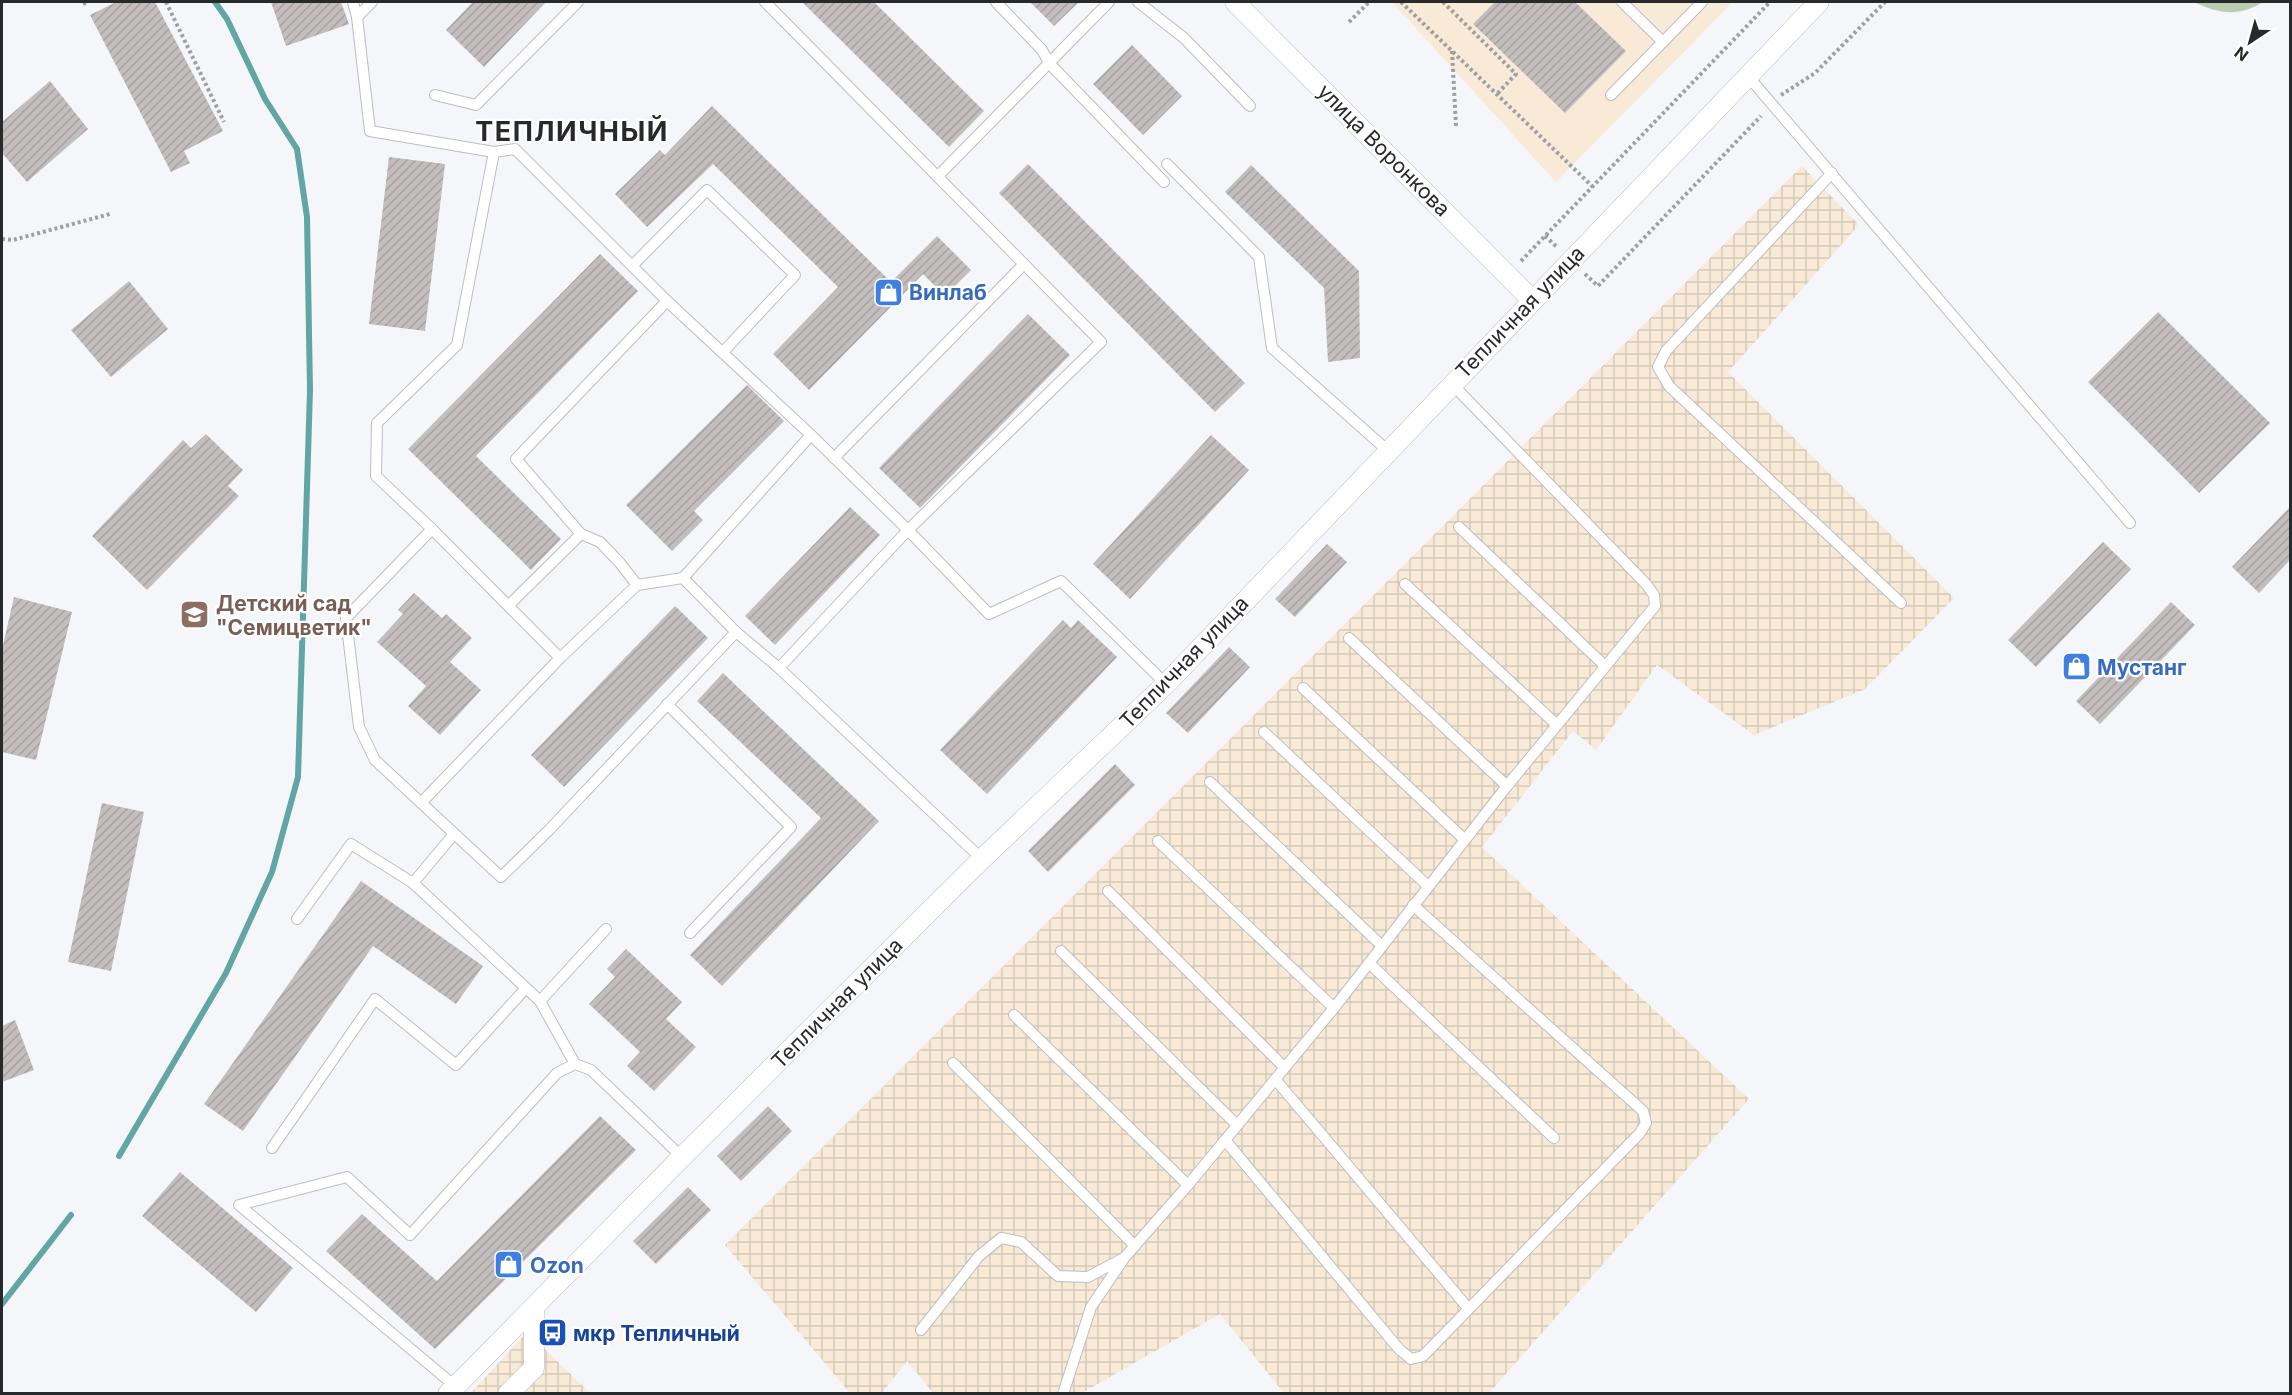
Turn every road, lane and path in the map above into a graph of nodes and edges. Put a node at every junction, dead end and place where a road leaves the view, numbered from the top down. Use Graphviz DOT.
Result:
graph roads {
  1 [pos="166,2"];
  2 [pos="352,2"];
  3 [pos="372,2"];
  4 [pos="578,2"];
  5 [pos="765,2"];
  6 [pos="996,2"];
  7 [pos="1109,2"];
  8 [pos="1138,2"];
  9 [pos="1235,2"];
  10 [pos="1369,2"];
  11 [pos="1401,2"];
  12 [pos="1443,2"];
  13 [pos="1622,2"];
  14 [pos="1702,2"];
  15 [pos="1770,2"];
  16 [pos="1819,2"];
  17 [pos="1885,2"];
  18 [pos="357,17"];
  19 [pos="1349,22"];
  20 [pos="1663,42"];
  21 [pos="1452,50"];
  22 [pos="1049,63"];
  23 [pos="1747,75"];
  24 [pos="1497,94"];
  25 [pos="435,95"];
  26 [pos="1611,95"];
  27 [pos="1772,104"];
  28 [pos="1250,106"];
  29 [pos="224,122"];
  30 [pos="1455,126"];
  31 [pos="494,152"];
  32 [pos="1167,164"];
  33 [pos="1832,173"];
  34 [pos="938,176"];
  35 [pos="1164,182"];
  36 [pos="1593,187"];
  37 [pos="110,214"];
  38 [pos="1545,236"];
  39 [pos="2,239"];
  40 [pos="1570,260"];
  41 [pos="1024,264"];
  42 [pos="632,266"];
  43 [pos="1508,275"];
  44 [pos="1532,300"];
  45 [pos="667,301"];
  46 [pos="723,352"];
  47 [pos="1452,383"];
  48 [pos="811,435"];
  49 [pos="1387,450"];
  50 [pos="834,458"];
  51 [pos="2130,523"];
  52 [pos="1459,527"];
  53 [pos="432,529"];
  54 [pos="908,530"];
  55 [pos="581,534"];
  56 [pos="683,578"];
  57 [pos="1405,584"];
  58 [pos="637,585"];
  59 [pos="1901,603"];
  60 [pos="509,606"];
  61 [pos="736,632"];
  62 [pos="1349,638"];
  63 [pos="560,658"];
  64 [pos="1605,666"];
  65 [pos="779,668"];
  66 [pos="1166,684"];
  67 [pos="1303,688"];
  68 [pos="667,704"];
  69 [pos="1557,725"];
  70 [pos="1264,732"];
  71 [pos="1210,782"];
  72 [pos="1507,786"];
  73 [pos="421,803"];
  74 [pos="454,834"];
  75 [pos="1465,840"];
  76 [pos="1158,841"];
  77 [pos="982,859"];
  78 [pos="413,883"];
  79 [pos="1428,886"];
  80 [pos="1108,891"];
  81 [pos="1413,906"];
  82 [pos="297,919"];
  83 [pos="606,930"];
  84 [pos="690,933"];
  85 [pos="1382,946"];
  86 [pos="1061,951"];
  87 [pos="1369,963"];
  88 [pos="526,988"];
  89 [pos="540,1001"];
  90 [pos="1334,1008"];
  91 [pos="1014,1015"];
  92 [pos="575,1064"];
  93 [pos="953,1064"];
  94 [pos="1284,1067"];
  95 [pos="1275,1079"];
  96 [pos="1238,1125"];
  97 [pos="1554,1138"];
  98 [pos="1225,1140"];
  99 [pos="272,1148"];
  100 [pos="682,1157"];
  101 [pos="1188,1185"];
  102 [pos="1135,1246"];
  103 [pos="1125,1257"];
  104 [pos="534,1308"];
  105 [pos="1468,1308"];
  106 [pos="921,1330"];
  107 [pos="452,1390"];
  108 [pos="508,1394"];
  109 [pos="1063,1394"];
  1 -- 29 [label="path"];
  2 -- 18 [label="lane"];
  3 -- 18 [label="lane"];
  4 -- 25 [label="lane"];
  5 -- 34 [label="lane"];
  6 -- 22 [label="lane"];
  7 -- 22 [label="lane"];
  8 -- 28 [label="lane"];
  9 -- 43 [label="street, улица Воронкова"];
  10 -- 19 [label="path"];
  11 -- 21 [label="path"];
  12 -- 24 [label="path"];
  13 -- 20 [label="lane"];
  14 -- 20 [label="lane"];
  15 -- 36 [label="path"];
  16 -- 23 [label="street, Тепличная улица"];
  17 -- 27 [label="path"];
  18 -- 31 [label="lane"];
  20 -- 26 [label="lane"];
  21 -- 24 [label="path"];
  21 -- 30 [label="path"];
  22 -- 34 [label="lane"];
  22 -- 35 [label="lane"];
  23 -- 27 [label="lane"];
  23 -- 40 [label="street, Тепличная улица"];
  24 -- 36 [label="path"];
  27 -- 33 [label="lane"];
  27 -- 40 [label="path"];
  31 -- 42 [label="lane"];
  31 -- 53 [label="lane"];
  32 -- 49 [label="lane"];
  33 -- 51 [label="lane"];
  33 -- 59 [label="lane"];
  34 -- 41 [label="lane"];
  36 -- 38 [label="path"];
  37 -- 39 [label="path"];
  38 -- 40 [label="path"];
  38 -- 43 [label="path"];
  40 -- 44 [label="street, Тепличная улица"];
  41 -- 50 [label="lane"];
  41 -- 54 [label="lane"];
  42 -- 45 [label="lane"];
  42 -- 46 [label="lane"];
  43 -- 44 [label="street, улица Воронкова"];
  44 -- 47 [label="street, Тепличная улица"];
  45 -- 46 [label="lane"];
  45 -- 55 [label="lane"];
  46 -- 48 [label="lane"];
  47 -- 49 [label="street, Тепличная улица"];
  47 -- 64 [label="lane"];
  48 -- 50 [label="lane"];
  48 -- 56 [label="lane"];
  49 -- 66 [label="street, Тепличная улица"];
  50 -- 54 [label="lane"];
  52 -- 64 [label="lane"];
  53 -- 60 [label="lane"];
  53 -- 73 [label="lane"];
  54 -- 65 [label="lane"];
  54 -- 66 [label="lane"];
  55 -- 58 [label="lane"];
  55 -- 60 [label="lane"];
  56 -- 58 [label="lane"];
  56 -- 61 [label="lane"];
  57 -- 69 [label="lane"];
  58 -- 63 [label="lane"];
  60 -- 63 [label="lane"];
  61 -- 65 [label="lane"];
  61 -- 68 [label="lane"];
  62 -- 72 [label="lane"];
  63 -- 73 [label="lane"];
  64 -- 69 [label="lane"];
  65 -- 77 [label="lane"];
  66 -- 77 [label="street, Тепличная улица"];
  67 -- 75 [label="lane"];
  68 -- 74 [label="lane"];
  68 -- 84 [label="lane"];
  69 -- 72 [label="lane"];
  70 -- 79 [label="lane"];
  71 -- 85 [label="lane"];
  72 -- 75 [label="lane"];
  73 -- 74 [label="lane"];
  74 -- 78 [label="lane"];
  75 -- 79 [label="lane"];
  76 -- 90 [label="lane"];
  77 -- 100 [label="street, Тепличная улица"];
  78 -- 82 [label="lane"];
  78 -- 88 [label="lane"];
  79 -- 81 [label="lane"];
  80 -- 94 [label="lane"];
  81 -- 85 [label="lane"];
  81 -- 105 [label="lane"];
  83 -- 89 [label="lane"];
  85 -- 87 [label="lane"];
  86 -- 96 [label="lane"];
  87 -- 90 [label="lane"];
  87 -- 97 [label="lane"];
  88 -- 89 [label="lane"];
  88 -- 99 [label="lane"];
  89 -- 92 [label="lane"];
  90 -- 94 [label="lane"];
  91 -- 101 [label="lane"];
  92 -- 100 [label="lane"];
  92 -- 107 [label="lane"];
  93 -- 102 [label="lane"];
  94 -- 95 [label="lane"];
  95 -- 96 [label="lane"];
  95 -- 105 [label="lane"];
  96 -- 98 [label="lane"];
  98 -- 101 [label="lane"];
  98 -- 105 [label="lane"];
  100 -- 104 [label="street, Тепличная улица"];
  101 -- 102 [label="lane"];
  102 -- 103 [label="lane"];
  103 -- 106 [label="lane"];
  103 -- 109 [label="lane"];
  104 -- 107 [label="street, Тепличная улица"];
  104 -- 108 [label="street"];
}
